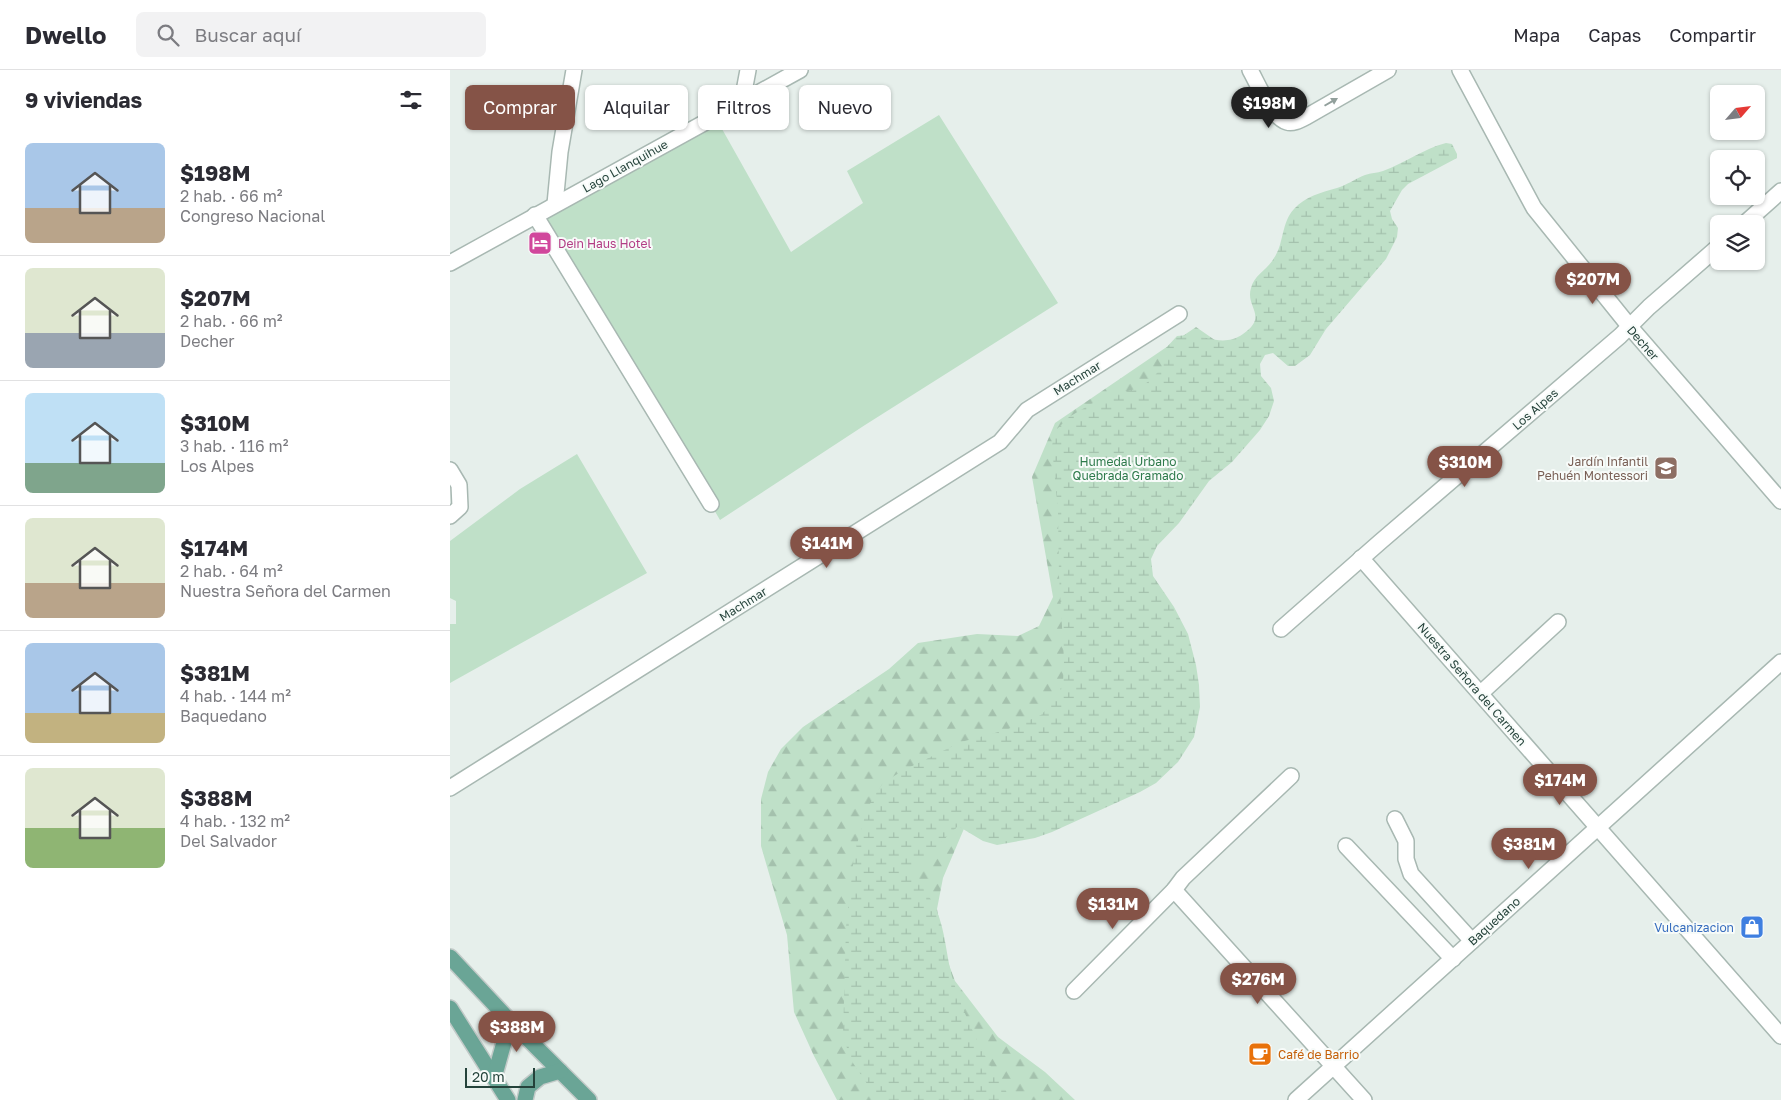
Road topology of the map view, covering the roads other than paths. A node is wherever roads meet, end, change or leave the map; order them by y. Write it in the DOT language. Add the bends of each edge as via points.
graph roads {
  1 [pos="574,70"];
  2 [pos="748,70"];
  3 [pos="800,70"];
  4 [pos="1250,70"];
  5 [pos="1388,70"];
  6 [pos="1460,70"];
  7 [pos="745,85"];
  8 [pos="773,85"];
  9 [pos="698,126"];
  10 [pos="1781,191"];
  11 [pos="555,204"];
  12 [pos="535,215"];
  13 [pos="1754,215"];
  14 [pos="1710,254"];
  15 [pos="450,263"];
  16 [pos="1179,314"];
  17 [pos="1630,327"];
  18 [pos="450,470"];
  19 [pos="1781,502"];
  20 [pos="711,504"];
  21 [pos="450,516"];
  22 [pos="1361,558"];
  23 [pos="1558,622"];
  24 [pos="1281,629"];
  25 [pos="1781,662"];
  26 [pos="1481,694"];
  27 [pos="1291,776"];
  28 [pos="450,788"];
  29 [pos="1395,819"];
  30 [pos="1598,827"];
  31 [pos="1346,846"];
  32 [pos="1174,890"];
  33 [pos="1472,941"];
  34 [pos="450,957"];
  35 [pos="1453,959"];
  36 [pos="1074,991"];
  37 [pos="450,1008"];
  38 [pos="510,1021"];
  39 [pos="1781,1036"];
  40 [pos="1333,1067"];
  41 [pos="560,1071"];
  42 [pos="494,1078"];
  43 [pos="508,1100"];
  44 [pos="525,1100"];
  45 [pos="589,1100"];
  46 [pos="1296,1100"];
  47 [pos="1364,1100"];
  1 -- 11 [label="street"];
  2 -- 7 [label="street"];
  3 -- 8 [label="street, Lago Llanquihue"];
  4 -- 5 [label="street, one-way" via="1272,109 1287,123 1306,117"];
  6 -- 17 [label="street, Decher" via="1534,208"];
  9 -- 11 [label="street, Lago Llanquihue"];
  10 -- 13 [label="street"];
  11 -- 12 [label="street, Lago Llanquihue"];
  12 -- 15 [label="street, Lago Llanquihue"];
  12 -- 20 [label="street"];
  14 -- 17 [label="street, Los Alpes"];
  16 -- 28 [label="street, Machmar" via="1027,410 1000,442"];
  17 -- 19 [label="street, Decher"];
  17 -- 22 [label="street, Los Alpes"];
  18 -- 21 [label="street" via="459,485 460,507"];
  22 -- 24 [label="street, Los Alpes"];
  22 -- 26 [label="street, Nuestra Señora del Carmen"];
  23 -- 26 [label="street"];
  25 -- 30 [label="street, Baquedano"];
  26 -- 30 [label="street, Nuestra Señora del Carmen"];
  27 -- 32 [label="street"];
  29 -- 33 [label="street" via="1406,841 1406,859 1411,874"];
  30 -- 33 [label="street, Baquedano"];
  30 -- 39 [label="street, Nuestra Señora del Carmen"];
  31 -- 35 [label="street"];
  32 -- 36 [label="street"];
  32 -- 40 [label="street"];
  33 -- 35 [label="street, Baquedano"];
  34 -- 38 [label="main road"];
  35 -- 40 [label="street, Baquedano"];
  37 -- 42 [label="main road"];
  38 -- 41 [label="main road"];
  38 -- 42 [label="main road"];
  40 -- 46 [label="street, Baquedano"];
  40 -- 47 [label="street"];
  41 -- 44 [label="main road" via="540,1077 528,1088"];
  41 -- 45 [label="main road"];
  42 -- 43 [label="main road"];
}
